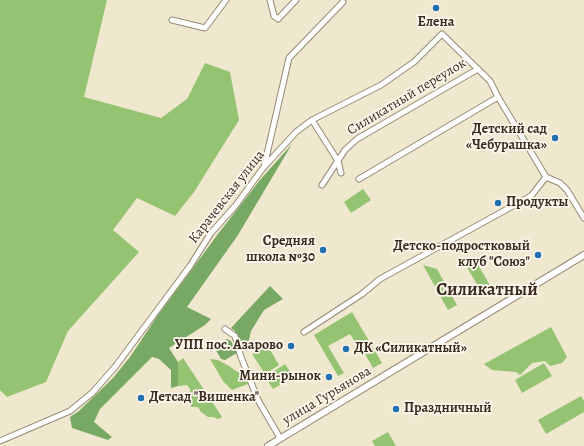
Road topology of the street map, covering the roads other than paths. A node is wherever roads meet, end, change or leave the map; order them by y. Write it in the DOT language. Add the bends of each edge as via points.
graph roads {
  1 [pos="226,0"];
  2 [pos="270,0"];
  3 [pos="296,0"];
  4 [pos="343,1"];
  5 [pos="172,20"];
  6 [pos="478,69"];
  7 [pos="498,97"];
  8 [pos="312,120"];
  9 [pos="338,161"];
  10 [pos="263,168"];
  11 [pos="341,173"];
  12 [pos="546,177"];
  13 [pos="359,179"];
  14 [pos="322,185"];
  15 [pos="584,218"];
  16 [pos="584,255"];
  17 [pos="225,329"];
  18 [pos="304,332"];
  19 [pos="280,438"];
  20 [pos="0,441"];
  21 [pos="268,446"];
  1 -- 5 [label="street" via="205,28"];
  2 -- 3 [label="street" via="274,16 278,19"];
  4 -- 10 [label="street" via="289,58"];
  6 -- 7 [label="street" via="490,81"];
  6 -- 8 [label="street, Карачевская улица" via="442,34 414,62 381,85"];
  6 -- 9 [label="street, Силикатный переулок" via="357,139"];
  7 -- 12 [label="street"];
  7 -- 13 [label="street"];
  8 -- 9 [label="street"];
  8 -- 10 [label="street, Карачевская улица" via="296,132"];
  9 -- 11 [label="street"];
  9 -- 14 [label="street, Силикатный переулок"];
  10 -- 20 [label="street, Карачевская улица" via="236,205 211,233 190,266 92,394 70,412"];
  12 -- 15 [label="street" via="568,190"];
  12 -- 18 [label="street" via="531,196 380,278 362,294"];
  16 -- 19 [label="street, улица Гурьянова"];
  17 -- 19 [label="street" via="234,336 258,400"];
  19 -- 21 [label="street, улица Гурьянова"];
}
